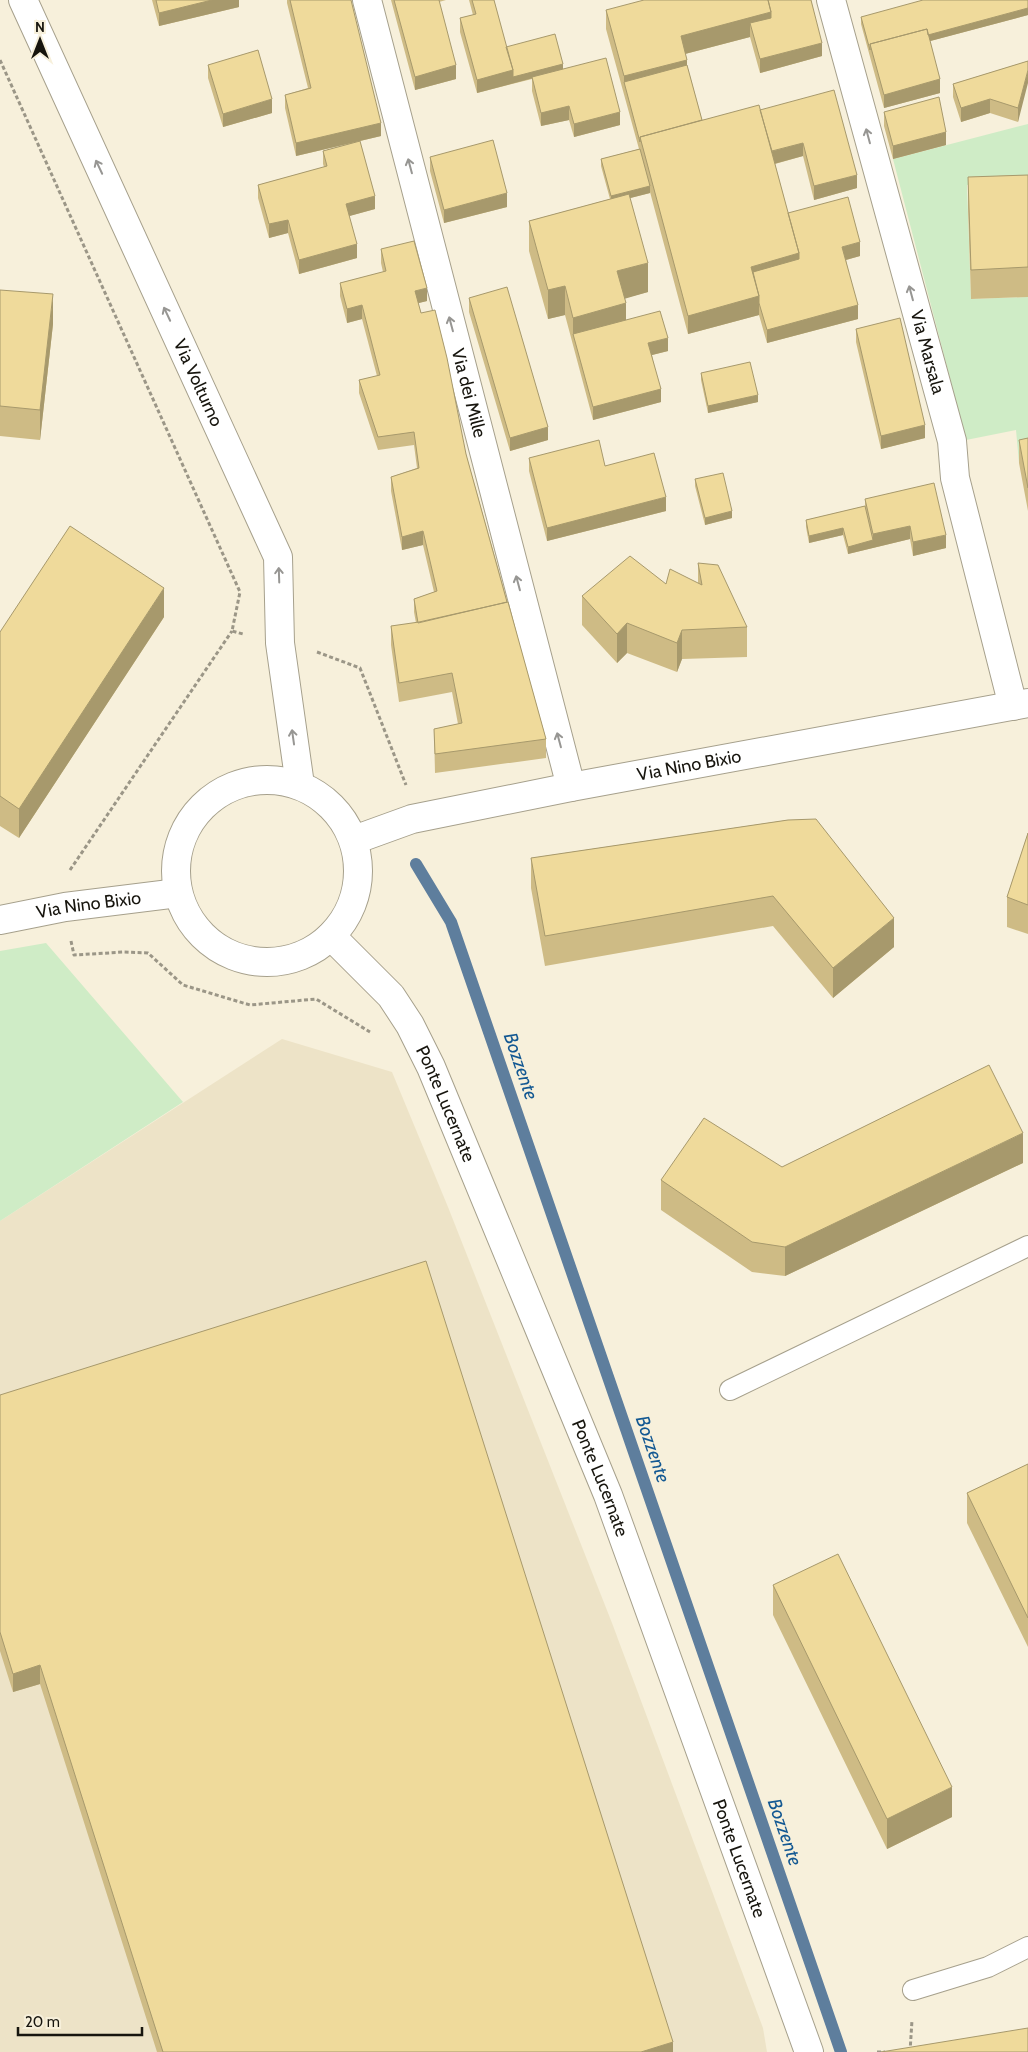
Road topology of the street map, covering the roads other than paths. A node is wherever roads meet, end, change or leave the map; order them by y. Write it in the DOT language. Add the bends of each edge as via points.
graph roads {
  1 [pos="23,0"];
  2 [pos="367,0"];
  3 [pos="831,0"];
  4 [pos="1020,704"];
  5 [pos="300,785"];
  6 [pos="571,787"];
  7 [pos="354,840"];
  8 [pos="178,893"];
  9 [pos="0,920"];
  10 [pos="331,936"];
  11 [pos="1028,1246"];
  12 [pos="730,1390"];
  13 [pos="1028,1947"];
  14 [pos="913,1990"];
  15 [pos="809,2052"];
  5 -- 1 [label="street, Via Volturno, one-way" via="280,643 278,557"];
  6 -- 2 [label="street, Via dei Mille, one-way"];
  4 -- 3 [label="street, Via Marsala, one-way" via="955,478 952,441"];
  4 -- 6 [label="street, Via Nino Bixio"];
  5 -- 7 [label="street" via="323,798 341,817"];
  5 -- 8 [label="street" via="276,780 251,781 227,788 207,802 190,821 180,844 176,868"];
  6 -- 7 [label="street, Via Nino Bixio" via="412,819"];
  7 -- 10 [label="street" via="359,865 357,892 347,916"];
  8 -- 9 [label="street, Via Nino Bixio" via="65,907"];
  8 -- 10 [label="street" via="189,918 206,938 230,954 256,961 283,961 309,952"];
  10 -- 15 [label="street, Ponte Lucernate" via="391,996 431,1067 608,1496"];
  11 -- 12 [label="lane"];
  13 -- 14 [label="lane" via="988,1968"];
}
